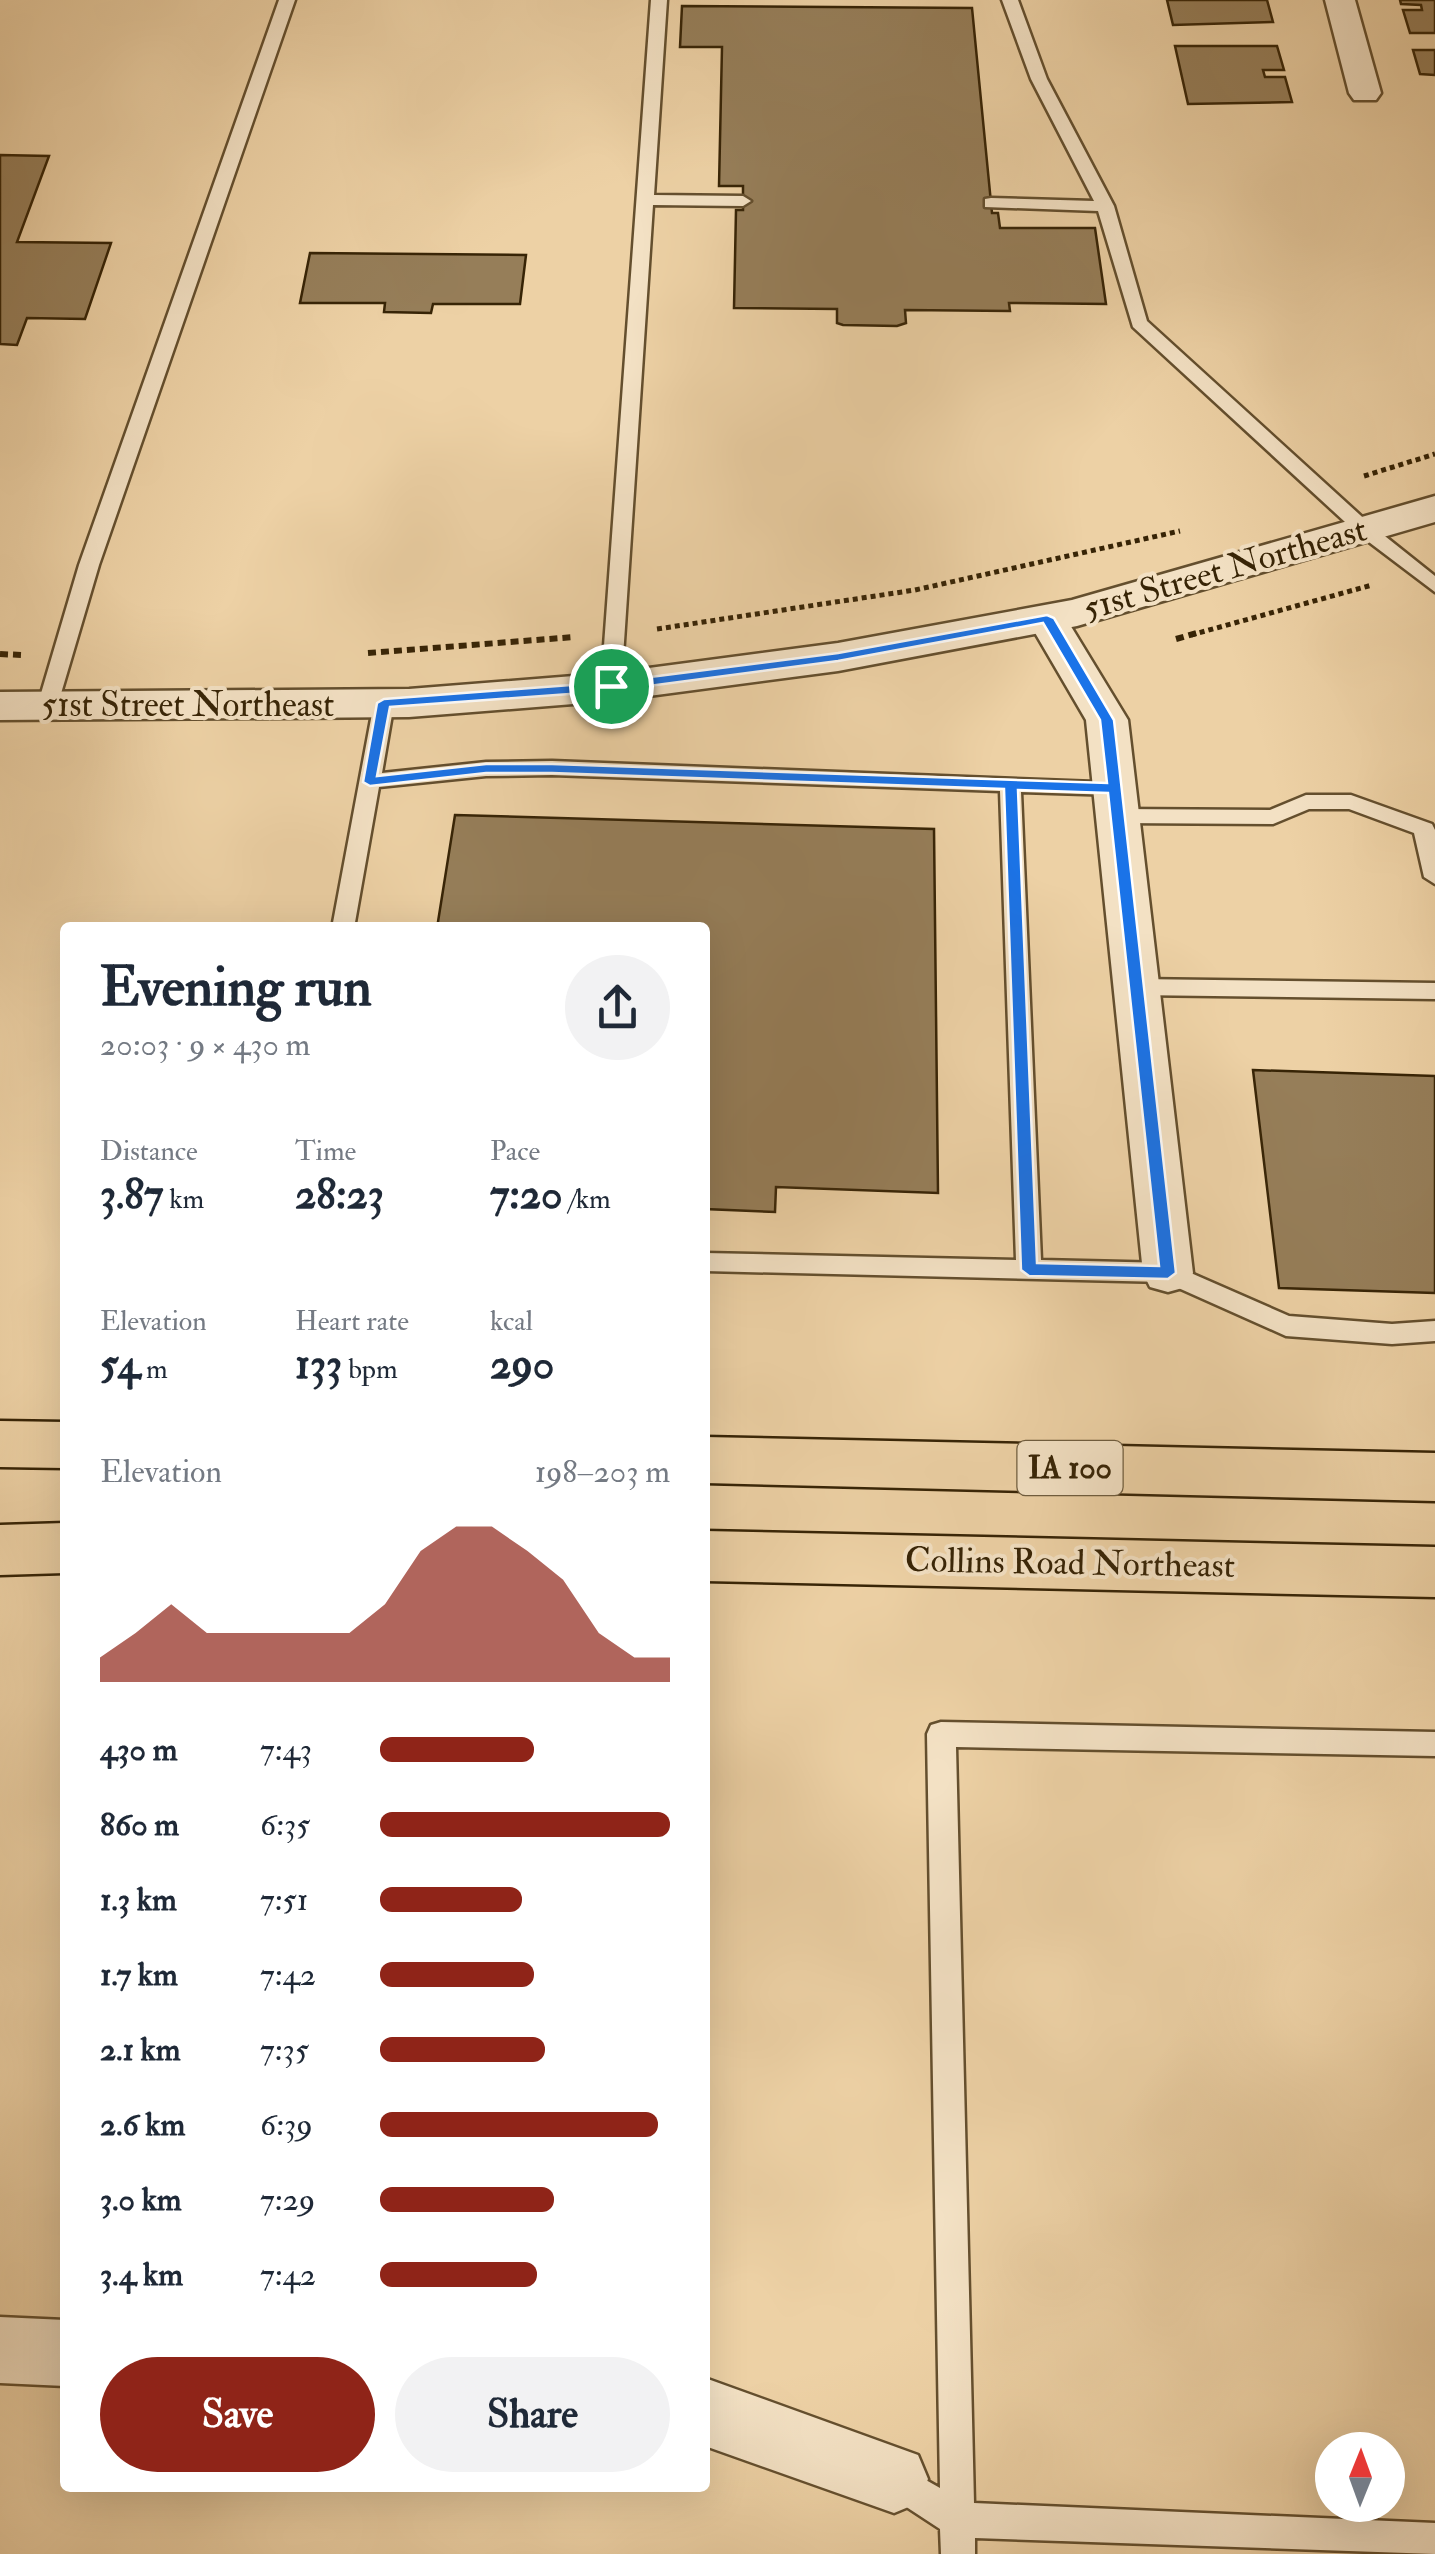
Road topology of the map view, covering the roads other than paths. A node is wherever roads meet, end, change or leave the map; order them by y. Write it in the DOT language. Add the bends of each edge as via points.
graph roads {
  1 [pos="287,0"];
  2 [pos="659,0"];
  3 [pos="1010,0"];
  4 [pos="1340,0"];
  5 [pos="1365,93"];
  6 [pos="645,200"];
  7 [pos="743,201"];
  8 [pos="991,202"];
  9 [pos="1106,206"];
  10 [pos="1435,509"];
  11 [pos="1364,529"];
  12 [pos="1435,586"];
  13 [pos="1047,618"];
  14 [pos="611,686"];
  15 [pos="384,703"];
  16 [pos="0,706"];
  17 [pos="47,707"];
  18 [pos="370,782"];
  19 [pos="1010,785"];
  20 [pos="1116,802"];
  21 [pos="1435,878"];
  22 [pos="344,922"];
  23 [pos="1136,987"];
  24 [pos="1435,991"];
  25 [pos="710,1262"];
  26 [pos="1029,1270"];
  27 [pos="1168,1273"];
  28 [pos="1435,1331"];
  29 [pos="0,1444"];
  30 [pos="60,1445"];
  31 [pos="710,1460"];
  32 [pos="1435,1477"];
  33 [pos="60,1548"];
  34 [pos="0,1550"];
  35 [pos="710,1556"];
  36 [pos="1435,1572"];
  37 [pos="1435,1744"];
  38 [pos="0,2350"];
  39 [pos="60,2353"];
  40 [pos="710,2414"];
  41 [pos="894,2480"];
  42 [pos="958,2537"];
  43 [pos="1435,2540"];
  1 -- 17 [label="lane" via="89,564"];
  2 -- 6 [label="lane"];
  3 -- 9 [label="lane" via="1055,112"];
  4 -- 5 [label="street"];
  6 -- 7 [label="lane"];
  6 -- 14 [label="lane"];
  8 -- 9 [label="lane"];
  9 -- 11 [label="lane" via="1139,323"];
  10 -- 11 [label="street, 51st Street Northeast"];
  11 -- 12 [label="lane"];
  11 -- 13 [label="street, 51st Street Northeast"];
  13 -- 14 [label="street, 51st Street Northeast" via="838,657"];
  13 -- 20 [label="street" via="1107,720"];
  14 -- 15 [label="street, 51st Street Northeast"];
  15 -- 17 [label="street, 51st Street Northeast"];
  15 -- 18 [label="lane"];
  16 -- 17 [label="street, 51st Street Northeast"];
  18 -- 19 [label="lane" via="486,768 552,768"];
  18 -- 22 [label="lane"];
  19 -- 20 [label="lane"];
  19 -- 26 [label="lane"];
  20 -- 21 [label="lane" via="1273,817 1306,802 1350,802 1424,828"];
  20 -- 23 [label="street"];
  23 -- 24 [label="lane"];
  23 -- 27 [label="street"];
  25 -- 26 [label="lane"];
  26 -- 27 [label="lane"];
  27 -- 28 [label="lane" via="1286,1326"];
  29 -- 30 [label="highway"];
  31 -- 32 [label="highway, IA 100"];
  33 -- 34 [label="highway"];
  35 -- 36 [label="highway, Collins Road Northeast"];
  37 -- 42 [label="lane" via="941,1734"];
  38 -- 39 [label="street"];
  40 -- 41 [label="street"];
  41 -- 42 [label="lane"];
  42 -- 43 [label="lane"];
}
